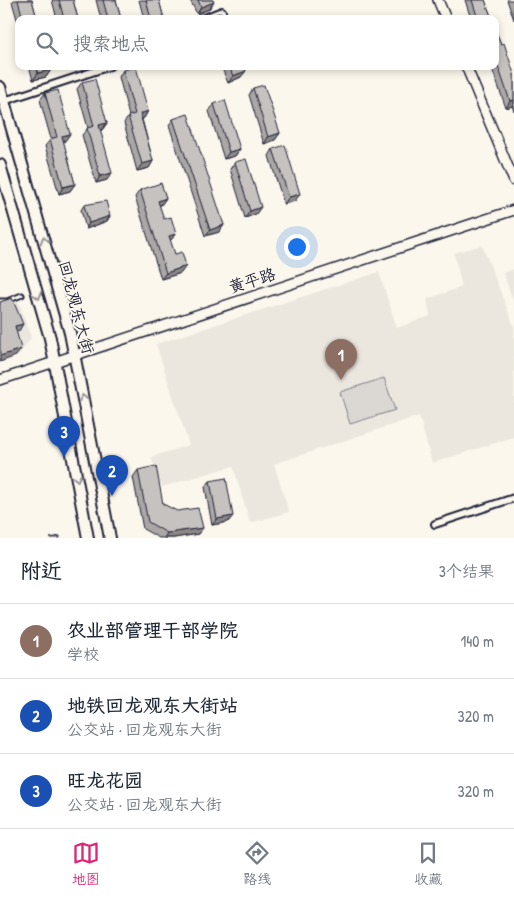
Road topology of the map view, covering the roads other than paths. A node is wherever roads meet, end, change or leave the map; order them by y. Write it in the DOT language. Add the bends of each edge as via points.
graph roads {
  1 [pos="438,0"];
  2 [pos="222,11"];
  3 [pos="212,15"];
  4 [pos="444,15"];
  5 [pos="98,70"];
  6 [pos="468,70"];
  7 [pos="0,87"];
  8 [pos="4,100"];
  9 [pos="0,165"];
  10 [pos="514,181"];
  11 [pos="514,210"];
  12 [pos="22,295"];
  13 [pos="0,301"];
  14 [pos="75,355"];
  15 [pos="55,362"];
  16 [pos="0,380"];
  17 [pos="514,498"];
  18 [pos="435,524"];
  19 [pos="88,538"];
  20 [pos="110,538"];
  1 -- 4 [label="main road"];
  2 -- 3 [label="street"];
  5 -- 8 [label="street"];
  6 -- 10 [label="main road"];
  7 -- 8 [label="main road, 回龙观东大街"];
  14 -- 8 [label="main road, 回龙观东大街, one-way"];
  9 -- 15 [label="main road, one-way"];
  11 -- 14 [label="main road, 黄平路"];
  12 -- 13 [label="lane"];
  14 -- 15 [label="main road, 黄平路"];
  20 -- 14 [label="main road, 回龙观东大街, one-way"];
  15 -- 16 [label="main road, 黄平路"];
  15 -- 19 [label="main road, one-way"];
  17 -- 18 [label="street"];
}
